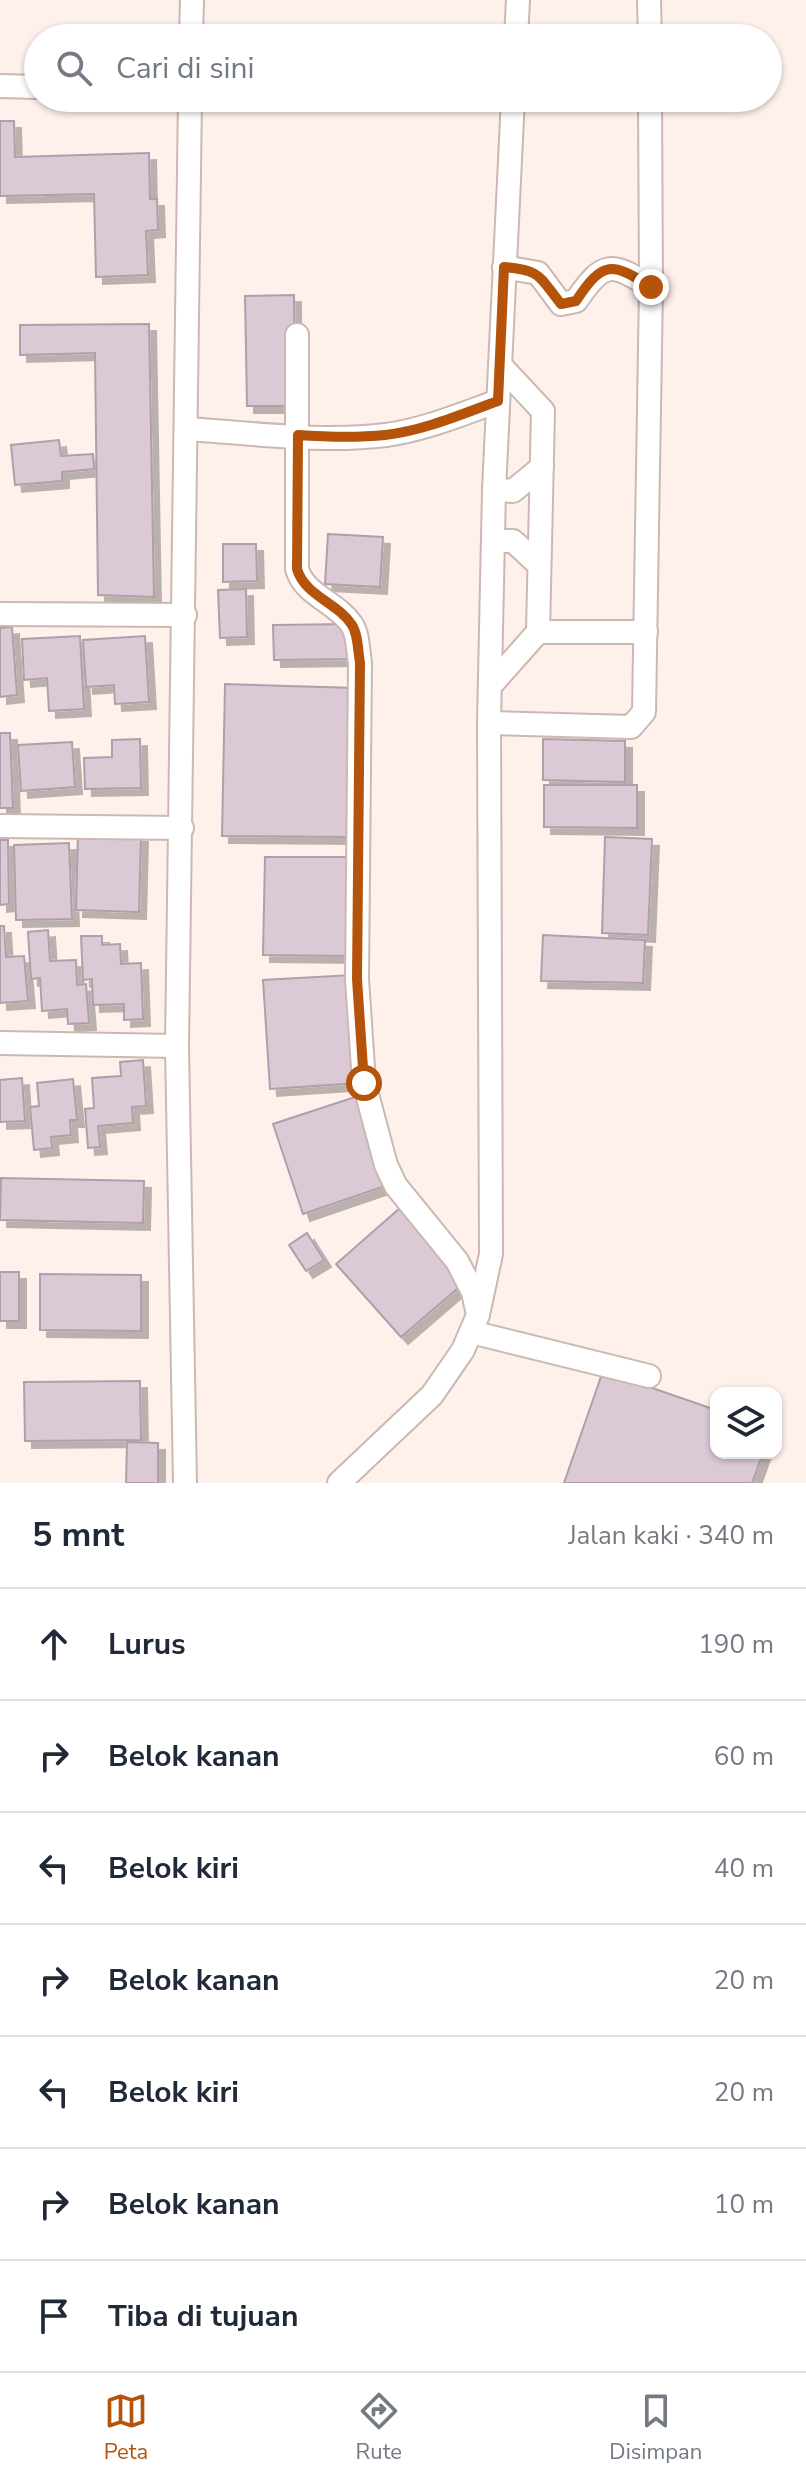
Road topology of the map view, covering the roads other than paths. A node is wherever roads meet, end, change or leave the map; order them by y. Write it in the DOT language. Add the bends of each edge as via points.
graph roads {
  1 [pos="192,0"];
  2 [pos="518,0"];
  3 [pos="649,0"];
  4 [pos="191,24"];
  5 [pos="517,24"];
  6 [pos="650,24"];
  7 [pos="0,86"];
  8 [pos="24,87"];
  9 [pos="190,112"];
  10 [pos="512,112"];
  11 [pos="650,112"];
  12 [pos="504,267"];
  13 [pos="651,287"];
  14 [pos="297,335"];
  15 [pos="500,365"];
  16 [pos="498,401"];
  17 [pos="187,429"];
  18 [pos="298,435"];
  19 [pos="542,467"];
  20 [pos="494,490"];
  21 [pos="494,541"];
  22 [pos="539,565"];
  23 [pos="0,614"];
  24 [pos="185,615"];
  25 [pos="538,632"];
  26 [pos="646,632"];
  27 [pos="491,685"];
  28 [pos="489,723"];
  29 [pos="0,826"];
  30 [pos="182,828"];
  31 [pos="0,1043"];
  32 [pos="177,1046"];
  33 [pos="474,1324"];
  34 [pos="649,1376"];
  35 [pos="185,1483"];
  36 [pos="339,1483"];
  1 -- 4 [label="street"];
  2 -- 5 [label="street"];
  3 -- 6 [label="street"];
  7 -- 8 [label="street"];
  9 -- 17 [label="street"];
  10 -- 12 [label="street"];
  11 -- 13 [label="street"];
  12 -- 13 [label="street" via="538,273 561,304 576,301 591,278 607,269 624,270"];
  12 -- 15 [label="street"];
  13 -- 26 [label="street"];
  14 -- 18 [label="street"];
  15 -- 16 [label="street"];
  15 -- 19 [label="street" via="543,411"];
  16 -- 18 [label="street" via="387,435"];
  16 -- 20 [label="street"];
  17 -- 18 [label="street"];
  17 -- 24 [label="street"];
  18 -- 33 [label="street" via="297,569 306,587 354,628 360,663 357,979 364,1083 386,1165 407,1201 457,1261 473,1292"];
  19 -- 20 [label="street" via="513,491"];
  19 -- 22 [label="street"];
  20 -- 21 [label="street"];
  21 -- 22 [label="street" via="513,541"];
  21 -- 27 [label="street"];
  22 -- 25 [label="street"];
  23 -- 24 [label="street"];
  24 -- 30 [label="street"];
  25 -- 26 [label="street"];
  25 -- 27 [label="street"];
  26 -- 28 [label="street" via="644,712 631,727"];
  27 -- 28 [label="street"];
  28 -- 33 [label="street" via="491,1254"];
  29 -- 30 [label="street"];
  30 -- 32 [label="street"];
  31 -- 32 [label="street"];
  32 -- 35 [label="street"];
  33 -- 34 [label="street"];
  33 -- 36 [label="street" via="432,1395"];
}
